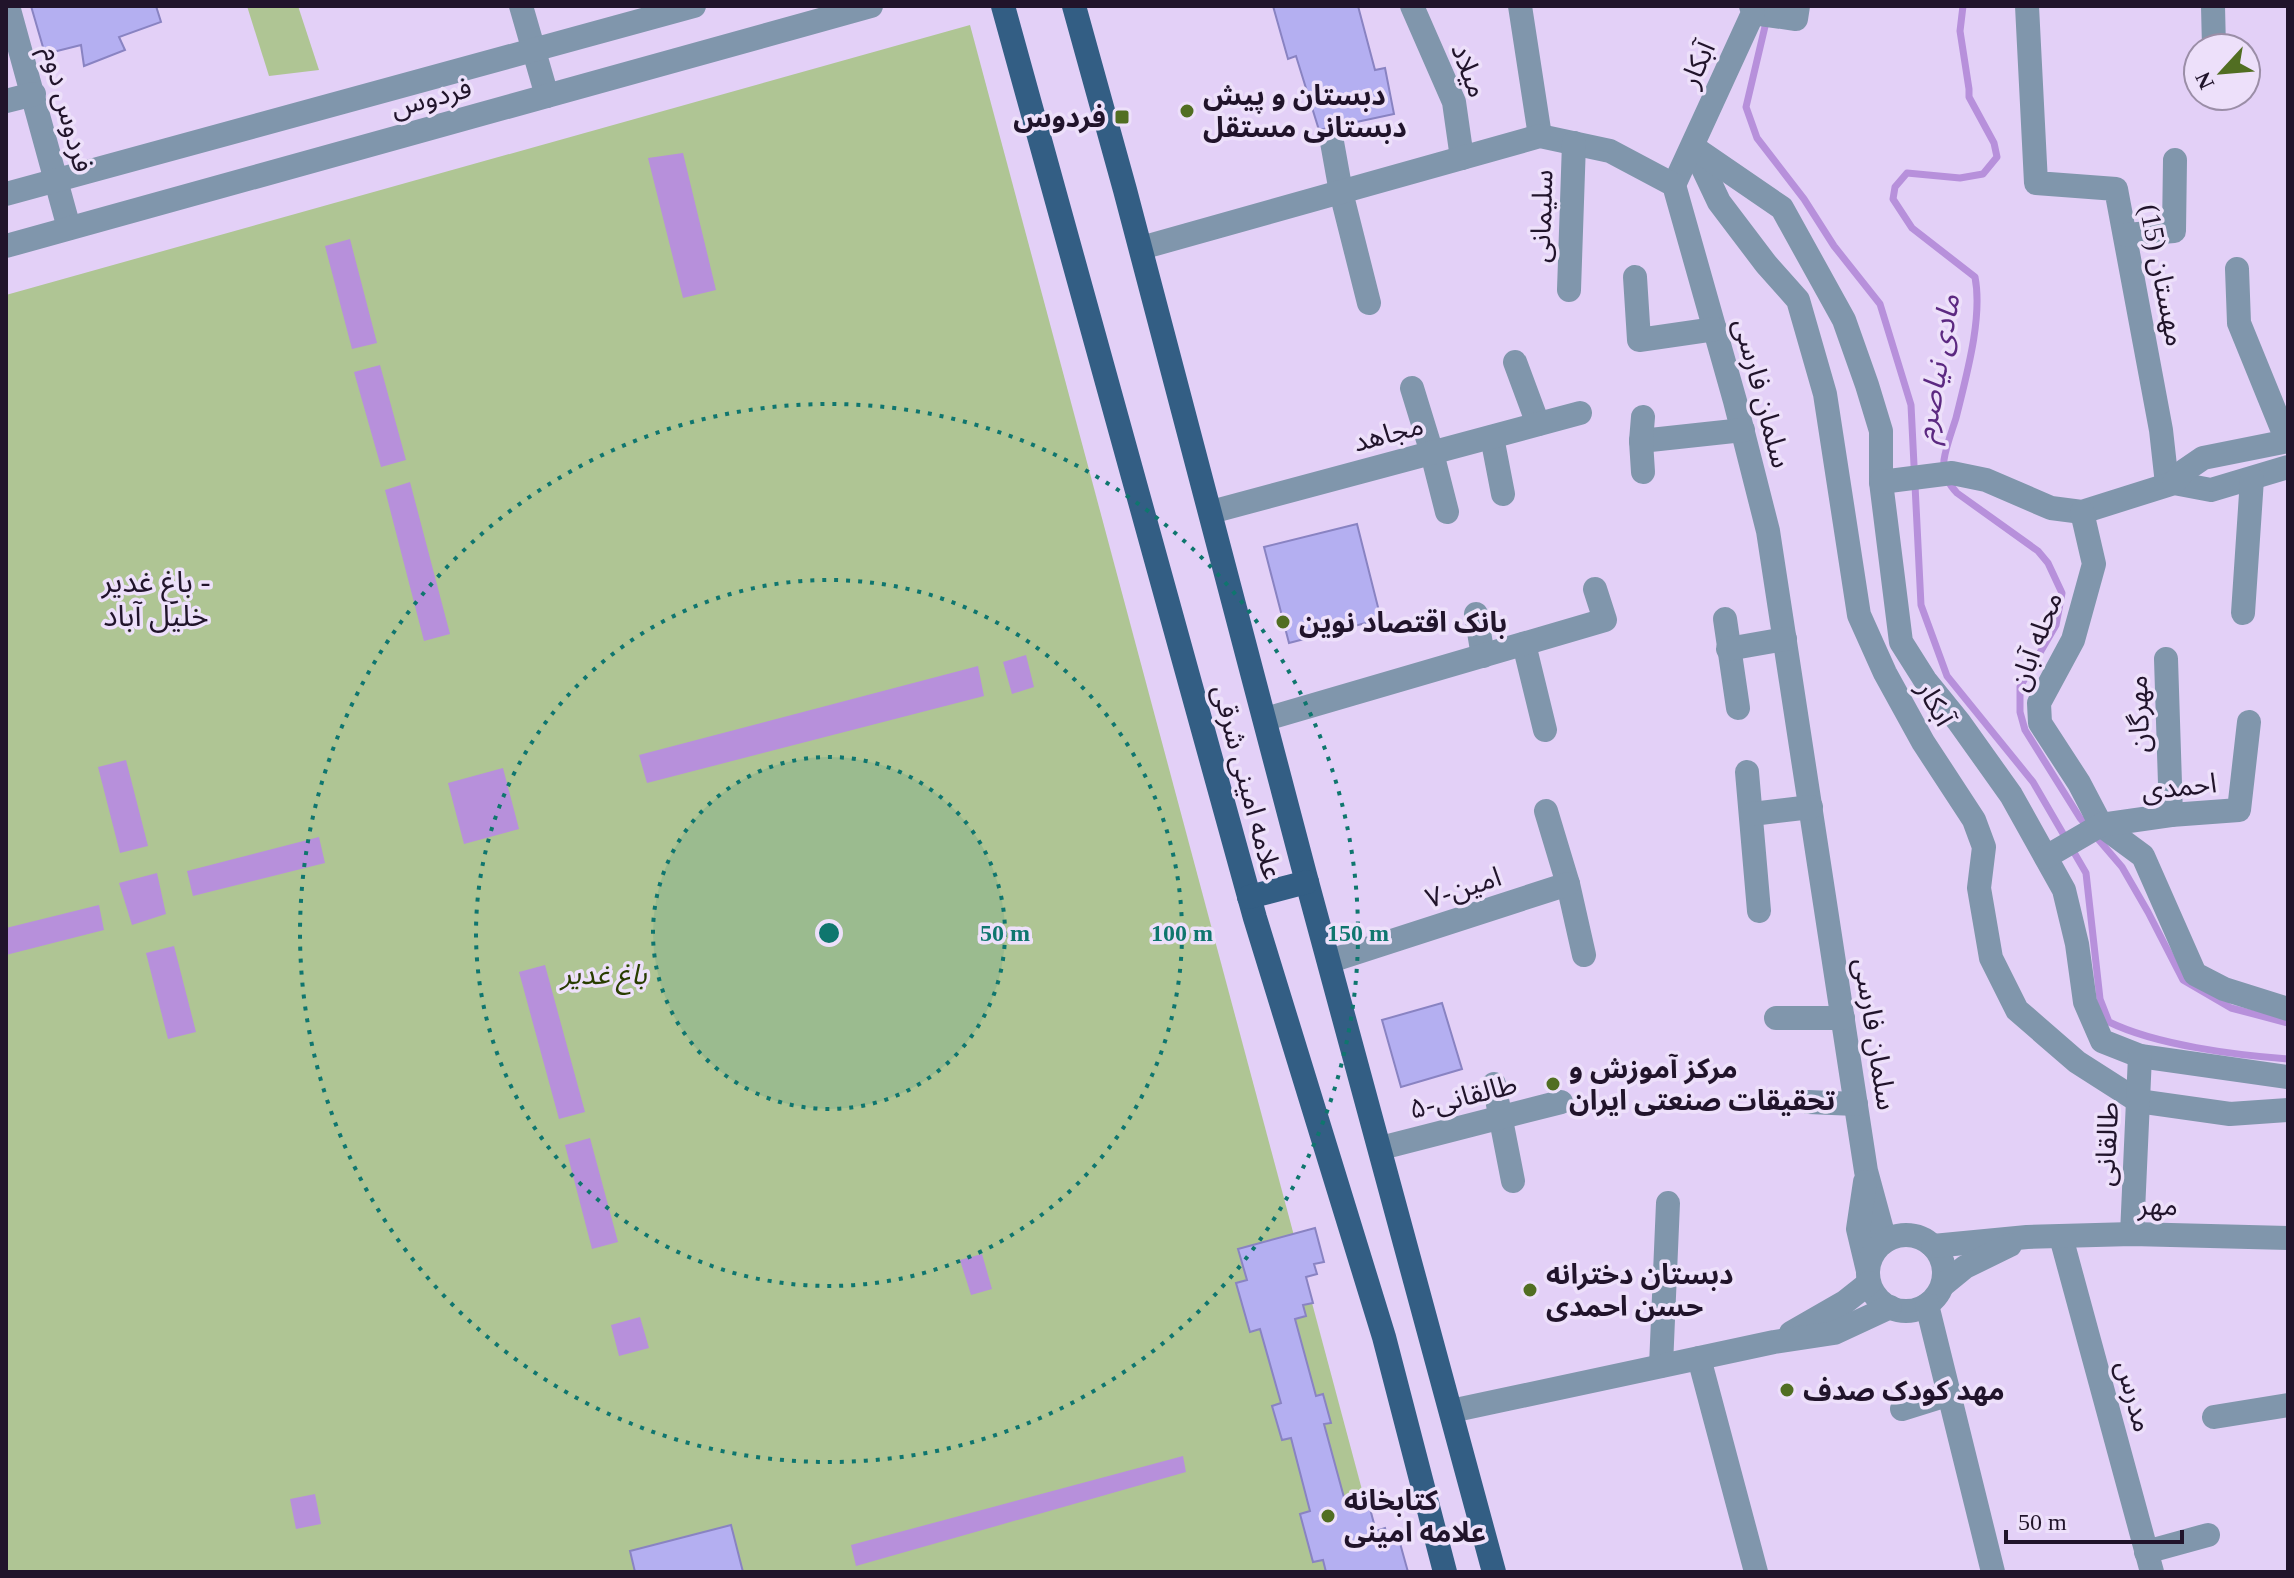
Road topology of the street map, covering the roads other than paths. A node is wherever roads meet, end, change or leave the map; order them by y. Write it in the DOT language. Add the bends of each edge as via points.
graph roads {
  1 [pos="8,6"];
  2 [pos="521,6"];
  3 [pos="694,6"];
  4 [pos="871,6"];
  5 [pos="1003,6"];
  6 [pos="1074,6"];
  7 [pos="1412,6"];
  8 [pos="1520,6"];
  9 [pos="2027,6"];
  10 [pos="2213,6"];
  11 [pos="1752,9"];
  12 [pos="1797,13"];
  13 [pos="2214,32"];
  14 [pos="533,50"];
  15 [pos="34,94"];
  16 [pos="547,96"];
  17 [pos="6,101"];
  18 [pos="1540,136"];
  19 [pos="1332,142"];
  20 [pos="1574,143"];
  21 [pos="1693,147"];
  22 [pos="1462,158"];
  23 [pos="2175,160"];
  24 [pos="56,181"];
  25 [pos="1674,185"];
  26 [pos="1341,192"];
  27 [pos="6,194"];
  28 [pos="69,228"];
  29 [pos="2126,235"];
  30 [pos="6,246"];
  31 [pos="1141,248"];
  32 [pos="2237,269"];
  33 [pos="1635,277"];
  34 [pos="1569,290"];
  35 [pos="1369,303"];
  36 [pos="1715,329"];
  37 [pos="1515,362"];
  38 [pos="1412,388"];
  39 [pos="1580,413"];
  40 [pos="1538,424"];
  41 [pos="1743,430"];
  42 [pos="1492,437"];
  43 [pos="2288,441"];
  44 [pos="1432,453"];
  45 [pos="2288,467"];
  46 [pos="1643,472"];
  47 [pos="2252,479"];
  48 [pos="1881,482"];
  49 [pos="2170,484"];
  50 [pos="1503,494"];
  51 [pos="1211,512"];
  52 [pos="1447,512"];
  53 [pos="2082,512"];
  54 [pos="1595,589"];
  55 [pos="2243,613"];
  56 [pos="1476,614"];
  57 [pos="1725,619"];
  58 [pos="1785,639"];
  59 [pos="1524,644"];
  60 [pos="1728,649"];
  61 [pos="1483,656"];
  62 [pos="2166,659"];
  63 [pos="1738,708"];
  64 [pos="1266,719"];
  65 [pos="2249,722"];
  66 [pos="1545,730"];
  67 [pos="1747,772"];
  68 [pos="1811,807"];
  69 [pos="1546,811"];
  70 [pos="1752,814"];
  71 [pos="2171,815"];
  72 [pos="2101,825"];
  73 [pos="2046,857"];
  74 [pos="1307,882"];
  75 [pos="1568,884"];
  76 [pos="1249,897"];
  77 [pos="1759,911"];
  78 [pos="1584,955"];
  79 [pos="1330,961"];
  80 [pos="2288,1009"];
  81 [pos="1776,1018"];
  82 [pos="1843,1018"];
  83 [pos="2140,1056"];
  84 [pos="2288,1077"];
  85 [pos="1494,1084"];
  86 [pos="2138,1101"];
  87 [pos="1561,1102"];
  88 [pos="1808,1102"];
  89 [pos="1856,1104"];
  90 [pos="2288,1110"];
  91 [pos="1502,1117"];
  92 [pos="1381,1148"];
  93 [pos="1866,1171"];
  94 [pos="1513,1181"];
  95 [pos="1668,1203"];
  96 [pos="2132,1234"];
  97 [pos="2027,1237"];
  98 [pos="2061,1237"];
  99 [pos="2288,1238"];
  100 [pos="1885,1241"];
  101 [pos="1933,1246"];
  102 [pos="1868,1277"];
  103 [pos="1943,1285"];
  104 [pos="1927,1305"];
  105 [pos="1890,1307"];
  106 [pos="1774,1342"];
  107 [pos="1699,1358"];
  108 [pos="1661,1366"];
  109 [pos="1950,1394"];
  110 [pos="2288,1405"];
  111 [pos="1902,1409"];
  112 [pos="1451,1411"];
  113 [pos="2214,1417"];
  114 [pos="2208,1535"];
  115 [pos="2149,1562"];
  116 [pos="1445,1572"];
  117 [pos="1494,1572"];
  118 [pos="1756,1572"];
  119 [pos="1993,1572"];
  1 -- 15 [label="street, فردوس دوم"];
  2 -- 14 [label="street"];
  3 -- 14 [label="street, فردوس"];
  4 -- 16 [label="street, فردوس"];
  5 -- 76 [label="main road, علامه امینی شرقی"];
  6 -- 31 [label="main road, علامه امینی شرقی"];
  7 -- 22 [label="street, میلاد" via="1454,102"];
  8 -- 18 [label="street"];
  9 -- 29 [label="street, مهستان (15)" via="2036,183 2116,189"];
  10 -- 13 [label="street"];
  11 -- 12 [label="street"];
  11 -- 21 [label="street, آبکار"];
  14 -- 16 [label="street"];
  14 -- 24 [label="street, فردوس"];
  15 -- 17 [label="street"];
  15 -- 24 [label="street, فردوس دوم"];
  16 -- 28 [label="street, فردوس"];
  18 -- 20 [label="street"];
  18 -- 22 [label="street"];
  19 -- 26 [label="street"];
  20 -- 25 [label="street" via="1610,151"];
  20 -- 34 [label="street, سلیمانی"];
  21 -- 25 [label="street, آبکار"];
  21 -- 48 [label="street, آبکار" via="1782,208 1814,264 1844,320 1867,385 1881,431"];
  21 -- 86 [label="street, آبکار" via="1719,202 1798,300 1825,394 1859,615 1923,742 1974,820 1984,847 1979,888 1991,958 2017,1010 2077,1062"];
  22 -- 26 [label="street"];
  23 -- 29 [label="street" via="2174,231"];
  24 -- 27 [label="street, فردوس"];
  24 -- 28 [label="street, فردوس دوم"];
  25 -- 36 [label="street, سلمان فارسی"];
  26 -- 31 [label="street"];
  26 -- 35 [label="street"];
  28 -- 30 [label="street, فردوس"];
  29 -- 49 [label="street, مهستان (15)"];
  31 -- 51 [label="main road, علامه امینی شرقی"];
  32 -- 43 [label="street" via="2239,323"];
  33 -- 36 [label="street" via="1639,340"];
  36 -- 41 [label="street, سلمان فارسی"];
  37 -- 40 [label="street"];
  38 -- 44 [label="street"];
  39 -- 40 [label="street, مجاهد"];
  40 -- 42 [label="street, مجاهد"];
  41 -- 46 [label="street" via="1642,429"];
  41 -- 58 [label="street, سلمان فارسی" via="1768,531"];
  42 -- 44 [label="street, مجاهد"];
  42 -- 50 [label="street"];
  43 -- 49 [label="street" via="2203,458"];
  44 -- 51 [label="street, مجاهد"];
  44 -- 52 [label="street"];
  45 -- 47 [label="street"];
  47 -- 49 [label="street" via="2211,490"];
  47 -- 55 [label="street"];
  48 -- 53 [label="street" via="1952,473 1986,480 2051,508"];
  48 -- 73 [label="street, آبکار" via="1901,642 2011,795"];
  49 -- 53 [label="street"];
  51 -- 64 [label="main road, علامه امینی شرقی"];
  53 -- 72 [label="street, محله آبان" via="2094,564 2073,640 2039,703 2040,723"];
  54 -- 59 [label="street" via="1605,620"];
  56 -- 61 [label="street"];
  57 -- 60 [label="street"];
  58 -- 60 [label="street"];
  58 -- 68 [label="street, سلمان فارسی"];
  59 -- 61 [label="street"];
  59 -- 66 [label="street"];
  60 -- 63 [label="street"];
  61 -- 64 [label="street"];
  62 -- 71 [label="street, مهرگان"];
  64 -- 74 [label="main road, علامه امینی شرقی"];
  65 -- 71 [label="street, احمدی" via="2239,810"];
  67 -- 70 [label="street"];
  68 -- 70 [label="street"];
  68 -- 82 [label="street, سلمان فارسی"];
  69 -- 75 [label="street"];
  70 -- 77 [label="street"];
  71 -- 72 [label="street, احمدی"];
  72 -- 73 [label="street, احمدی"];
  72 -- 80 [label="street" via="2143,856 2195,974"];
  73 -- 83 [label="street, آبکار" via="2064,890 2085,1002 2102,1041"];
  74 -- 76 [label="main road"];
  74 -- 79 [label="main road, علامه امینی شرقی"];
  75 -- 78 [label="street"];
  75 -- 79 [label="street, ۷-امین"];
  76 -- 116 [label="main road, علامه امینی شرقی" via="1384,1337"];
  79 -- 92 [label="main road, علامه امینی شرقی"];
  81 -- 82 [label="street"];
  82 -- 89 [label="street, سلمان فارسی"];
  83 -- 84 [label="street, آبکار"];
  83 -- 86 [label="street, طالقانی"];
  85 -- 91 [label="street"];
  86 -- 90 [label="street, آبکار" via="2230,1114"];
  86 -- 96 [label="street, طالقانی"];
  87 -- 91 [label="street, ۵-طالقانی"];
  88 -- 89 [label="street"];
  89 -- 93 [label="street, سلمان فارسی"];
  91 -- 92 [label="street, ۵-طالقانی"];
  91 -- 94 [label="street"];
  92 -- 112 [label="main road, علامه امینی شرقی"];
  93 -- 100 [label="street, سلمان فارسی"];
  93 -- 102 [label="street, سلمان فارسی" via="1858,1229"];
  95 -- 108 [label="street"];
  96 -- 98 [label="street, مهر"];
  96 -- 99 [label="street, مهر"];
  97 -- 98 [label="street, مهر"];
  97 -- 101 [label="street, مهر"];
  97 -- 103 [label="street, مهر" via="1965,1267"];
  98 -- 115 [label="street, مدرس"];
  100 -- 101 [label="street" via="1915,1235"];
  100 -- 102 [label="street" via="1870,1259"];
  101 -- 103 [label="street" via="1943,1264"];
  102 -- 105 [label="street"];
  102 -- 106 [label="street" via="1845,1302"];
  103 -- 104 [label="street"];
  104 -- 105 [label="street" via="1909,1311"];
  104 -- 109 [label="street"];
  105 -- 106 [label="street" via="1834,1333"];
  106 -- 107 [label="street"];
  107 -- 108 [label="street"];
  107 -- 118 [label="street"];
  108 -- 112 [label="street"];
  109 -- 111 [label="street"];
  109 -- 119 [label="street"];
  110 -- 113 [label="street"];
  112 -- 117 [label="main road, علامه امینی شرقی"];
  114 -- 115 [label="street"];
}
